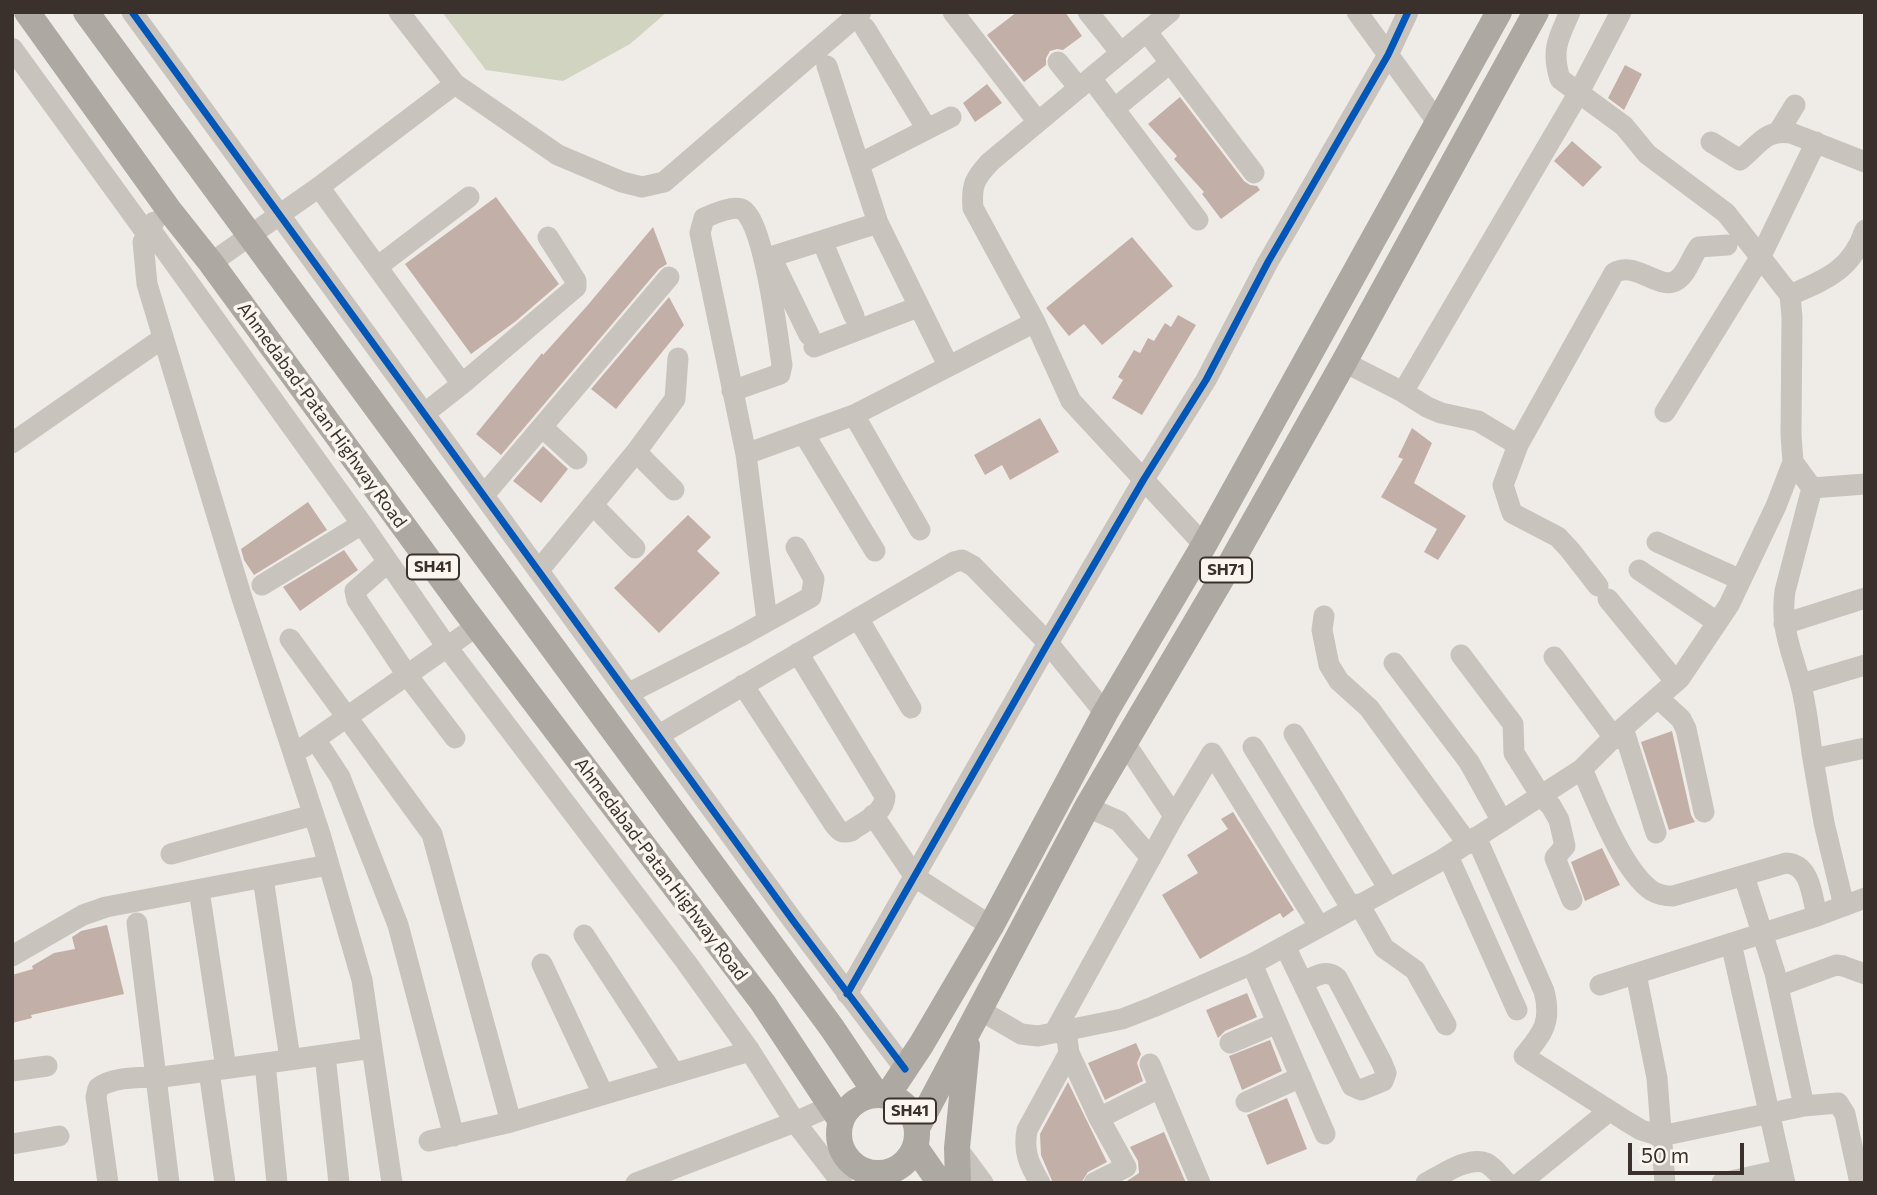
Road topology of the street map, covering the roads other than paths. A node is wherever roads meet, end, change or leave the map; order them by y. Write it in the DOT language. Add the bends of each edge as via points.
graph roads {
  1 [pos="27,12"];
  2 [pos="86,12"];
  3 [pos="132,12"];
  4 [pos="399,12"];
  5 [pos="953,12"];
  6 [pos="1088,12"];
  7 [pos="1170,12"];
  8 [pos="1357,12"];
  9 [pos="1408,12"];
  10 [pos="1499,12"];
  11 [pos="1536,12"];
  12 [pos="1570,12"];
  13 [pos="1621,12"];
  14 [pos="863,20"];
  15 [pos="1147,32"];
  16 [pos="12,48"];
  17 [pos="1121,53"];
  18 [pos="1388,55"];
  19 [pos="1058,62"];
  20 [pos="1171,63"];
  21 [pos="827,66"];
  22 [pos="1085,83"];
  23 [pos="455,84"];
  24 [pos="1578,94"];
  25 [pos="1795,105"];
  26 [pos="1114,109"];
  27 [pos="951,117"];
  28 [pos="1038,122"];
  29 [pos="1438,123"];
  30 [pos="928,129"];
  31 [pos="1779,131"];
  32 [pos="1711,142"];
  33 [pos="1816,142"];
  34 [pos="1865,162"];
  35 [pos="859,164"];
  36 [pos="1254,173"];
  37 [pos="319,187"];
  38 [pos="469,197"];
  39 [pos="169,210"];
  40 [pos="280,215"];
  41 [pos="1198,220"];
  42 [pos="878,223"];
  43 [pos="1865,230"];
  44 [pos="149,232"];
  45 [pos="251,234"];
  46 [pos="548,237"];
  47 [pos="822,241"];
  48 [pos="1727,245"];
  49 [pos="1858,254"];
  50 [pos="767,258"];
  51 [pos="1760,258"];
  52 [pos="211,263"];
  53 [pos="377,267"];
  54 [pos="669,277"];
  55 [pos="1790,295"];
  56 [pos="918,307"];
  57 [pos="853,316"];
  58 [pos="1035,321"];
  59 [pos="163,338"];
  60 [pos="678,358"];
  61 [pos="1345,362"];
  62 [pos="948,365"];
  63 [pos="462,384"];
  64 [pos="732,391"];
  65 [pos="1403,392"];
  66 [pos="1665,412"];
  67 [pos="425,413"];
  68 [pos="854,415"];
  69 [pos="542,427"];
  70 [pos="804,434"];
  71 [pos="12,443"];
  72 [pos="1518,445"];
  73 [pos="636,452"];
  74 [pos="746,454"];
  75 [pos="577,459"];
  76 [pos="1793,462"];
  77 [pos="1144,479"];
  78 [pos="1865,484"];
  79 [pos="1812,488"];
  80 [pos="674,490"];
  81 [pos="484,495"];
  82 [pos="593,505"];
  83 [pos="362,524"];
  84 [pos="920,530"];
  85 [pos="1657,542"];
  86 [pos="1204,545"];
  87 [pos="796,547"];
  88 [pos="635,548"];
  89 [pos="875,551"];
  90 [pos="388,562"];
  91 [pos="539,570"];
  92 [pos="1639,570"];
  93 [pos="1741,580"];
  94 [pos="262,585"];
  95 [pos="1865,598"];
  96 [pos="1324,616"];
  97 [pos="858,618"];
  98 [pos="767,621"];
  99 [pos="1717,622"];
  100 [pos="1784,624"];
  101 [pos="477,626"];
  102 [pos="290,639"];
  103 [pos="1048,643"];
  104 [pos="447,647"];
  105 [pos="798,653"];
  106 [pos="1461,655"];
  107 [pos="1554,657"];
  108 [pos="1394,663"];
  109 [pos="1865,665"];
  110 [pos="407,675"];
  111 [pos="1676,682"];
  112 [pos="1801,684"];
  113 [pos="743,685"];
  114 [pos="629,694"];
  115 [pos="1658,698"];
  116 [pos="911,708"];
  117 [pos="1105,713"];
  118 [pos="347,717"];
  119 [pos="659,734"];
  120 [pos="1294,734"];
  121 [pos="1619,734"];
  122 [pos="455,738"];
  123 [pos="315,739"];
  124 [pos="1125,743"];
  125 [pos="1253,747"];
  126 [pos="1865,748"];
  127 [pos="293,754"];
  128 [pos="1813,759"];
  129 [pos="1582,769"];
  130 [pos="1059,796"];
  131 [pos="1541,796"];
  132 [pos="1087,807"];
  133 [pos="1704,812"];
  134 [pos="313,815"];
  135 [pos="873,815"];
  136 [pos="1174,816"];
  137 [pos="1502,821"];
  138 [pos="1656,833"];
  139 [pos="1472,841"];
  140 [pos="171,854"];
  141 [pos="1448,856"];
  142 [pos="1151,858"];
  143 [pos="328,864"];
  144 [pos="1744,876"];
  145 [pos="915,877"];
  146 [pos="263,878"];
  147 [pos="1389,889"];
  148 [pos="199,890"];
  149 [pos="1865,898"];
  150 [pos="1572,900"];
  151 [pos="1355,906"];
  152 [pos="1844,906"];
  153 [pos="1817,916"];
  154 [pos="137,923"];
  155 [pos="992,926"];
  156 [pos="1319,926"];
  157 [pos="1764,933"];
  158 [pos="584,935"];
  159 [pos="1731,943"];
  160 [pos="1285,946"];
  161 [pos="12,956"];
  162 [pos="542,964"];
  163 [pos="1252,964"];
  164 [pos="1636,974"];
  165 [pos="1865,974"];
  166 [pos="1303,982"];
  167 [pos="1600,985"];
  168 [pos="1779,986"];
  169 [pos="848,994"];
  170 [pos="1517,1010"];
  171 [pos="974,1020"];
  172 [pos="1277,1023"];
  173 [pos="1446,1025"];
  174 [pos="1060,1032"];
  175 [pos="1230,1043"];
  176 [pos="372,1048"];
  177 [pos="750,1051"];
  178 [pos="1069,1053"];
  179 [pos="325,1055"];
  180 [pos="290,1059"];
  181 [pos="264,1063"];
  182 [pos="1150,1064"];
  183 [pos="47,1066"];
  184 [pos="217,1069"];
  185 [pos="905,1069"];
  186 [pos="12,1071"];
  187 [pos="674,1073"];
  188 [pos="156,1077"];
  189 [pos="1301,1077"];
  190 [pos="1160,1088"];
  191 [pos="603,1094"];
  192 [pos="882,1095"];
  193 [pos="1246,1101"];
  194 [pos="1804,1106"];
  195 [pos="1609,1111"];
  196 [pos="836,1114"];
  197 [pos="1768,1114"];
  198 [pos="1099,1118"];
  199 [pos="511,1122"];
  200 [pos="795,1122"];
  201 [pos="1325,1134"];
  202 [pos="59,1136"];
  203 [pos="454,1136"];
  204 [pos="1661,1136"];
  205 [pos="916,1138"];
  206 [pos="429,1141"];
  207 [pos="12,1144"];
  208 [pos="957,1148"];
  209 [pos="1477,1172"];
  210 [pos="1130,1175"];
  211 [pos="1664,1176"];
  212 [pos="1783,1176"];
  213 [pos="883,1178"];
  214 [pos="108,1183"];
  215 [pos="169,1183"];
  216 [pos="225,1183"];
  217 [pos="277,1183"];
  218 [pos="339,1183"];
  219 [pos="392,1183"];
  220 [pos="636,1183"];
  221 [pos="842,1183"];
  222 [pos="940,1183"];
  223 [pos="958,1183"];
  224 [pos="983,1183"];
  225 [pos="1040,1183"];
  226 [pos="1094,1183"];
  227 [pos="1200,1183"];
  228 [pos="1426,1183"];
  229 [pos="1507,1183"];
  230 [pos="1520,1183"];
  231 [pos="1645,1183"];
  232 [pos="1722,1183"];
  233 [pos="1860,1183"];
  1 -- 39 [label="main road, Ahmedabad-Patan Highway Road / SH41"];
  2 -- 45 [label="main road, SH41"];
  3 -- 40 [label="street"];
  4 -- 23 [label="street"];
  5 -- 28 [label="street"];
  6 -- 17 [label="street"];
  7 -- 15 [label="street"];
  8 -- 18 [label="street"];
  9 -- 18 [label="street"];
  10 -- 29 [label="main road, SH71"];
  11 -- 61 [label="main road, SH71"];
  12 -- 24 [label="street" via="1554,55 1560,79"];
  13 -- 24 [label="street"];
  14 -- 23 [label="street" via="664,182 651,186 622,182 558,155"];
  14 -- 30 [label="street"];
  15 -- 17 [label="street"];
  15 -- 20 [label="street"];
  16 -- 44 [label="street"];
  17 -- 22 [label="street"];
  18 -- 29 [label="street"];
  18 -- 77 [label="street" via="1268,262 1206,380"];
  19 -- 22 [label="street"];
  20 -- 26 [label="street"];
  20 -- 36 [label="street"];
  21 -- 35 [label="street"];
  22 -- 26 [label="street"];
  22 -- 28 [label="street"];
  23 -- 37 [label="street"];
  24 -- 51 [label="street" via="1624,126 1647,154 1726,214"];
  24 -- 65 [label="street"];
  25 -- 31 [label="street"];
  26 -- 41 [label="street"];
  27 -- 30 [label="street"];
  28 -- 58 [label="street" via="990,162 976,177 972,192 972,208"];
  29 -- 86 [label="main road, SH71"];
  30 -- 35 [label="street"];
  31 -- 32 [label="street" via="1769,133 1740,160"];
  31 -- 33 [label="street"];
  33 -- 34 [label="street"];
  33 -- 51 [label="street"];
  35 -- 42 [label="street"];
  37 -- 40 [label="street"];
  37 -- 53 [label="street"];
  38 -- 53 [label="street"];
  39 -- 44 [label="street"];
  39 -- 52 [label="main road, Ahmedabad-Patan Highway Road / SH41"];
  40 -- 45 [label="street"];
  40 -- 67 [label="street"];
  42 -- 47 [label="street"];
  42 -- 56 [label="street"];
  43 -- 49 [label="street"];
  44 -- 59 [label="street" via="143,242 147,284"];
  44 -- 83 [label="street"];
  45 -- 52 [label="street"];
  45 -- 192 [label="main road, SH41"];
  46 -- 63 [label="street" via="576,287"];
  47 -- 50 [label="street"];
  47 -- 57 [label="street"];
  48 -- 72 [label="street" via="1699,247 1674,282 1628,269 1614,273"];
  49 -- 55 [label="street" via="1829,278"];
  50 -- 56 [label="street" via="812,341"];
  50 -- 64 [label="street" via="780,374"];
  50 -- 64 [label="street" via="741,209 704,218 700,233"];
  51 -- 55 [label="street"];
  51 -- 66 [label="street"];
  52 -- 101 [label="main road, Ahmedabad-Patan Highway Road / SH41"];
  53 -- 63 [label="street"];
  54 -- 69 [label="street"];
  55 -- 76 [label="street"];
  56 -- 62 [label="street"];
  58 -- 62 [label="street"];
  58 -- 77 [label="street" via="1071,401"];
  59 -- 71 [label="street"];
  59 -- 127 [label="street"];
  60 -- 73 [label="street" via="675,399"];
  61 -- 65 [label="street"];
  61 -- 124 [label="main road, SH71"];
  62 -- 68 [label="street"];
  63 -- 67 [label="street"];
  64 -- 74 [label="street"];
  65 -- 72 [label="street" via="1441,413 1478,421"];
  67 -- 81 [label="street"];
  68 -- 70 [label="street"];
  68 -- 84 [label="street"];
  69 -- 75 [label="street"];
  69 -- 81 [label="street"];
  70 -- 74 [label="street"];
  70 -- 89 [label="street"];
  72 -- 111 [label="street" via="1503,485 1508,507 1520,519 1558,537"];
  73 -- 80 [label="street"];
  73 -- 82 [label="street"];
  74 -- 98 [label="street"];
  76 -- 79 [label="street"];
  76 -- 93 [label="street"];
  77 -- 86 [label="street"];
  77 -- 103 [label="street"];
  78 -- 79 [label="street"];
  79 -- 100 [label="street" via="1785,591"];
  81 -- 91 [label="street"];
  82 -- 88 [label="street"];
  82 -- 91 [label="street"];
  83 -- 90 [label="street"];
  83 -- 94 [label="street"];
  85 -- 93 [label="street"];
  86 -- 117 [label="main road, SH71"];
  87 -- 98 [label="street" via="814,579 811,597"];
  90 -- 104 [label="street"];
  90 -- 110 [label="street" via="355,591"];
  91 -- 114 [label="street"];
  92 -- 99 [label="street"];
  93 -- 99 [label="street"];
  95 -- 100 [label="street"];
  96 -- 139 [label="street" via="1329,665 1339,681 1369,708"];
  97 -- 103 [label="street" via="962,560"];
  97 -- 105 [label="street"];
  97 -- 116 [label="street"];
  98 -- 114 [label="street"];
  99 -- 111 [label="street"];
  100 -- 112 [label="street"];
  101 -- 104 [label="street"];
  101 -- 196 [label="main road, Ahmedabad-Patan Highway Road / SH41" via="763,1003"];
  102 -- 118 [label="street"];
  103 -- 117 [label="street"];
  103 -- 145 [label="street"];
  104 -- 110 [label="street"];
  104 -- 177 [label="street"];
  105 -- 113 [label="street"];
  105 -- 135 [label="street" via="886,796 885,804"];
  106 -- 131 [label="street" via="1513,724 1514,753"];
  107 -- 121 [label="street"];
  108 -- 137 [label="street" via="1469,762"];
  109 -- 112 [label="street"];
  110 -- 118 [label="street"];
  110 -- 122 [label="street"];
  111 -- 115 [label="street"];
  112 -- 128 [label="street"];
  113 -- 119 [label="street"];
  113 -- 135 [label="street" via="839,831 851,831"];
  114 -- 119 [label="street"];
  115 -- 121 [label="street"];
  115 -- 133 [label="street" via="1686,729"];
  117 -- 130 [label="main road, SH71"];
  118 -- 123 [label="street"];
  118 -- 199 [label="street" via="432,834"];
  119 -- 169 [label="street"];
  120 -- 147 [label="street"];
  121 -- 129 [label="street"];
  121 -- 138 [label="street"];
  123 -- 127 [label="street"];
  123 -- 203 [label="street" via="345,790 398,925"];
  124 -- 132 [label="main road, SH71"];
  124 -- 136 [label="street"];
  125 -- 151 [label="street"];
  126 -- 128 [label="street"];
  127 -- 134 [label="street"];
  128 -- 152 [label="street"];
  129 -- 131 [label="street"];
  129 -- 144 [label="street" via="1614,839 1650,889 1673,896"];
  130 -- 132 [label="main road"];
  130 -- 155 [label="main road, SH71"];
  131 -- 137 [label="street"];
  131 -- 150 [label="street" via="1562,830 1565,846 1555,858"];
  132 -- 142 [label="street" via="1119,821"];
  132 -- 171 [label="main road, SH71"];
  134 -- 140 [label="street"];
  134 -- 143 [label="street"];
  135 -- 145 [label="street"];
  136 -- 142 [label="street"];
  136 -- 156 [label="street" via="1212,753"];
  137 -- 139 [label="street"];
  139 -- 141 [label="street"];
  139 -- 195 [label="street" via="1548,1006 1541,1035 1524,1055"];
  141 -- 147 [label="street"];
  141 -- 170 [label="street"];
  142 -- 174 [label="street"];
  143 -- 146 [label="street"];
  143 -- 176 [label="street" via="362,979"];
  144 -- 153 [label="street" via="1794,863 1806,874"];
  144 -- 157 [label="street"];
  145 -- 155 [label="street"];
  145 -- 169 [label="street"];
  146 -- 148 [label="street"];
  146 -- 180 [label="street"];
  147 -- 151 [label="street"];
  148 -- 161 [label="street" via="83,915"];
  148 -- 184 [label="street"];
  149 -- 152 [label="street"];
  151 -- 156 [label="street"];
  151 -- 173 [label="street" via="1384,948 1415,970"];
  152 -- 153 [label="street"];
  153 -- 157 [label="street"];
  154 -- 188 [label="street"];
  155 -- 185 [label="main road, SH71"];
  156 -- 160 [label="street"];
  157 -- 159 [label="street"];
  157 -- 168 [label="street"];
  158 -- 187 [label="street"];
  159 -- 164 [label="street"];
  159 -- 197 [label="street"];
  160 -- 163 [label="street"];
  160 -- 166 [label="street"];
  162 -- 191 [label="street"];
  163 -- 172 [label="street"];
  163 -- 174 [label="street" via="1122,1019"];
  164 -- 167 [label="street"];
  164 -- 204 [label="street" via="1657,1078"];
  165 -- 168 [label="street" via="1836,965"];
  166 -- 166 [label="street" via="1324,972 1337,978 1382,1063 1383,1081 1361,1090 1352,1086"];
  168 -- 194 [label="street"];
  169 -- 185 [label="street"];
  171 -- 174 [label="street" via="1021,1034"];
  171 -- 205 [label="main road, SH71"];
  171 -- 208 [label="main road"];
  172 -- 175 [label="street"];
  172 -- 189 [label="street"];
  174 -- 178 [label="street"];
  176 -- 179 [label="street"];
  176 -- 219 [label="street"];
  177 -- 187 [label="street"];
  177 -- 200 [label="street"];
  178 -- 198 [label="street"];
  178 -- 225 [label="street" via="1027,1130 1027,1160"];
  179 -- 180 [label="street"];
  179 -- 218 [label="street"];
  180 -- 181 [label="street"];
  181 -- 184 [label="street"];
  181 -- 217 [label="street"];
  182 -- 190 [label="street"];
  183 -- 186 [label="street"];
  184 -- 188 [label="street"];
  184 -- 216 [label="street"];
  185 -- 192 [label="main road, SH71"];
  187 -- 191 [label="street"];
  188 -- 214 [label="street" via="112,1081 98,1088"];
  188 -- 215 [label="street"];
  189 -- 193 [label="street"];
  189 -- 201 [label="street"];
  190 -- 198 [label="street"];
  190 -- 227 [label="street"];
  191 -- 199 [label="street"];
  192 -- 196 [label="main road, SH41" via="859,1100"];
  192 -- 205 [label="main road, SH41" via="910,1111"];
  194 -- 197 [label="street"];
  194 -- 233 [label="street" via="1833,1102 1843,1108"];
  195 -- 204 [label="street"];
  195 -- 230 [label="street"];
  196 -- 200 [label="street"];
  196 -- 213 [label="main road, SH41" via="846,1157 860,1170"];
  197 -- 204 [label="street"];
  197 -- 212 [label="street"];
  198 -- 210 [label="street"];
  199 -- 203 [label="street"];
  200 -- 220 [label="street"];
  200 -- 221 [label="street"];
  202 -- 207 [label="street"];
  203 -- 206 [label="street"];
  204 -- 211 [label="street"];
  205 -- 213 [label="main road, SH41" via="905,1163"];
  205 -- 222 [label="main road, SH41"];
  208 -- 223 [label="main road"];
  208 -- 224 [label="street"];
  209 -- 228 [label="street" via="1456,1168"];
  209 -- 229 [label="street" via="1486,1163"];
  210 -- 226 [label="street"];
  211 -- 231 [label="street"];
  212 -- 232 [label="street"];
}
